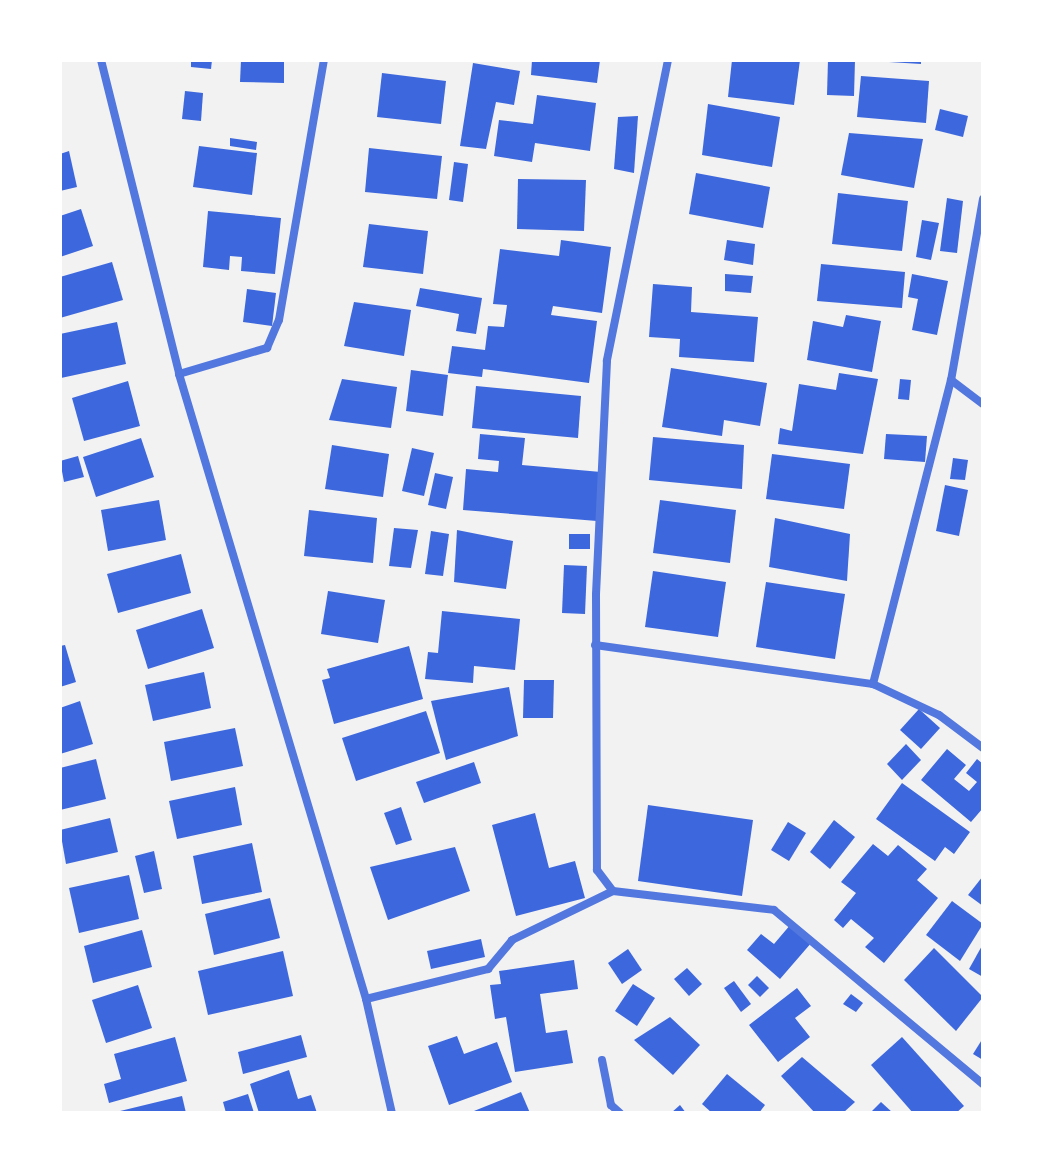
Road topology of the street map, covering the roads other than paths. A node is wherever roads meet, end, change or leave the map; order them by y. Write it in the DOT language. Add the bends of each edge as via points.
graph roads {
  1 [pos="101,60"];
  2 [pos="324,60"];
  3 [pos="668,60"];
  4 [pos="983,199"];
  5 [pos="179,374"];
  6 [pos="951,380"];
  7 [pos="983,404"];
  8 [pos="595,645"];
  9 [pos="873,684"];
  10 [pos="983,748"];
  11 [pos="613,891"];
  12 [pos="366,999"];
  13 [pos="602,1060"];
  14 [pos="983,1084"];
  15 [pos="392,1113"];
  16 [pos="620,1113"];
  1 -- 5 [label="street"];
  2 -- 5 [label="street" via="279,320 267,348"];
  3 -- 8 [label="street" via="607,361"];
  4 -- 6 [label="street"];
  5 -- 12 [label="street"];
  6 -- 7 [label="street"];
  6 -- 9 [label="street"];
  8 -- 9 [label="street"];
  8 -- 11 [label="street" via="597,870"];
  9 -- 10 [label="street" via="939,715"];
  11 -- 12 [label="street" via="512,940 488,969"];
  11 -- 14 [label="street" via="774,910"];
  12 -- 15 [label="street"];
  13 -- 16 [label="street" via="611,1105"];
}
